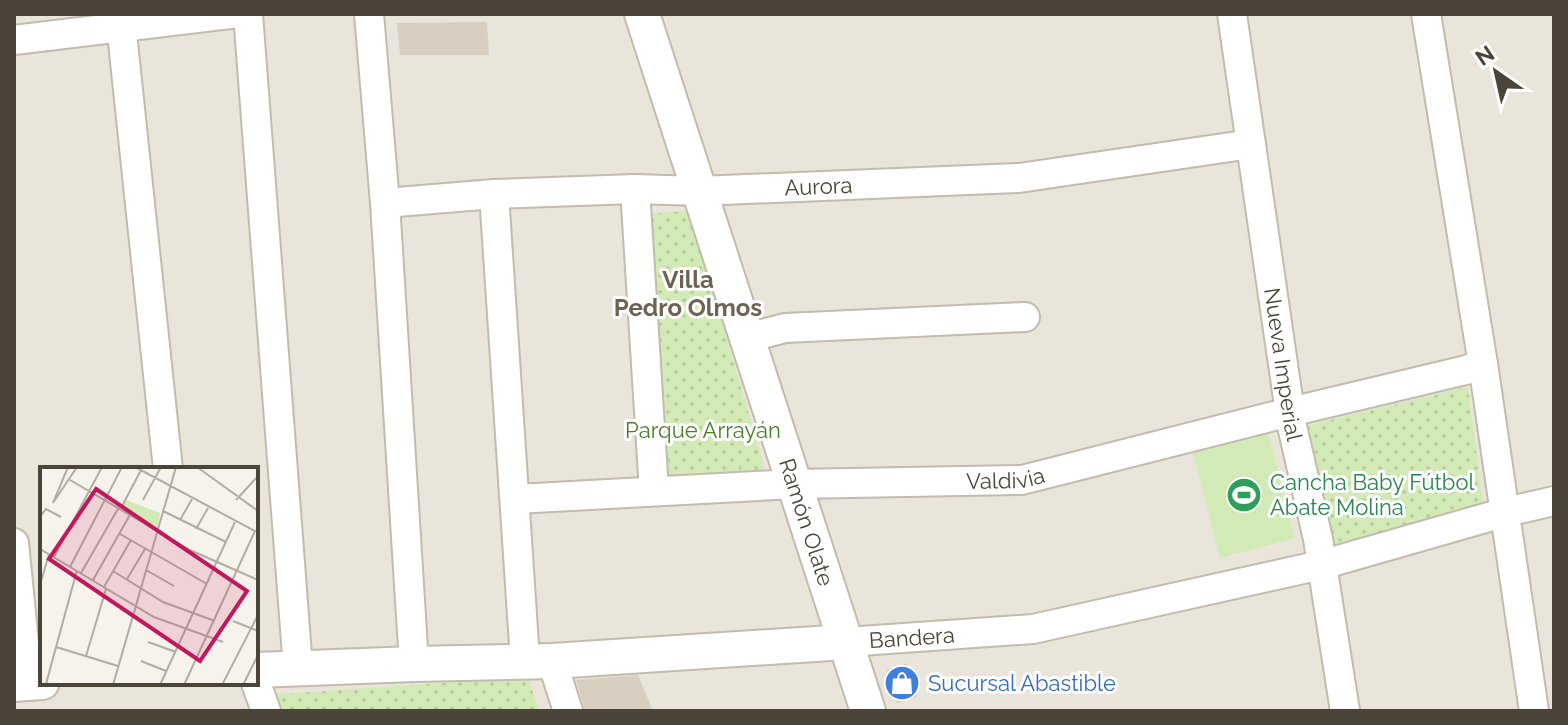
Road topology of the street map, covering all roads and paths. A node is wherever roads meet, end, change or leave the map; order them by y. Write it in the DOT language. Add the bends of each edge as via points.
graph roads {
  1 [pos="230,14"];
  2 [pos="248,14"];
  3 [pos="369,14"];
  4 [pos="642,14"];
  5 [pos="1232,14"];
  6 [pos="1426,14"];
  7 [pos="121,20"];
  8 [pos="14,40"];
  9 [pos="1251,144"];
  10 [pos="635,189"];
  11 [pos="699,191"];
  12 [pos="494,194"];
  13 [pos="385,203"];
  14 [pos="1025,317"];
  15 [pos="747,338"];
  16 [pos="1483,364"];
  17 [pos="1290,412"];
  18 [pos="168,467"];
  19 [pos="794,484"];
  20 [pos="654,491"];
  21 [pos="516,499"];
  22 [pos="1554,501"];
  23 [pos="1506,512"];
  24 [pos="14,543"];
  25 [pos="1321,565"];
  26 [pos="846,642"];
  27 [pos="539,660"];
  28 [pos="414,664"];
  29 [pos="298,668"];
  30 [pos="258,670"];
  31 [pos="28,683"];
  32 [pos="257,685"];
  33 [pos="266,711"];
  34 [pos="568,711"];
  35 [pos="868,711"];
  36 [pos="1345,711"];
  37 [pos="1534,711"];
  1 -- 7 [label="street"];
  2 -- 29 [label="street"];
  3 -- 13 [label="street"];
  4 -- 11 [label="street, Ramón Olate"];
  5 -- 9 [label="street, Nueva Imperial"];
  6 -- 16 [label="street"];
  7 -- 8 [label="street"];
  7 -- 18 [label="street"];
  9 -- 11 [label="street, Aurora" via="1019,178"];
  9 -- 17 [label="street, Nueva Imperial"];
  10 -- 11 [label="street, Aurora"];
  10 -- 12 [label="street, Aurora"];
  10 -- 20 [label="street"];
  11 -- 15 [label="street, Ramón Olate"];
  12 -- 13 [label="street, Aurora"];
  12 -- 21 [label="street"];
  13 -- 28 [label="street"];
  14 -- 15 [label="street" via="785,328"];
  15 -- 19 [label="street, Ramón Olate"];
  16 -- 17 [label="street, Valdivia"];
  16 -- 23 [label="street"];
  17 -- 19 [label="street, Valdivia" via="1022,480"];
  17 -- 25 [label="street, Nueva Imperial"];
  19 -- 20 [label="street, Valdivia"];
  19 -- 26 [label="street, Ramón Olate"];
  20 -- 21 [label="street, Valdivia"];
  21 -- 27 [label="street"];
  22 -- 23 [label="street, Bandera"];
  23 -- 25 [label="street, Bandera"];
  23 -- 37 [label="street"];
  24 -- 31 [label="street"];
  25 -- 26 [label="street, Bandera" via="1033,629"];
  25 -- 36 [label="street, Nueva Imperial"];
  26 -- 27 [label="street, Bandera"];
  26 -- 35 [label="street, Ramón Olate"];
  27 -- 28 [label="street, Bandera"];
  27 -- 34 [label="street"];
  28 -- 29 [label="street, Bandera"];
  29 -- 30 [label="street, Bandera"];
  32 -- 33 [label="street"];
}
